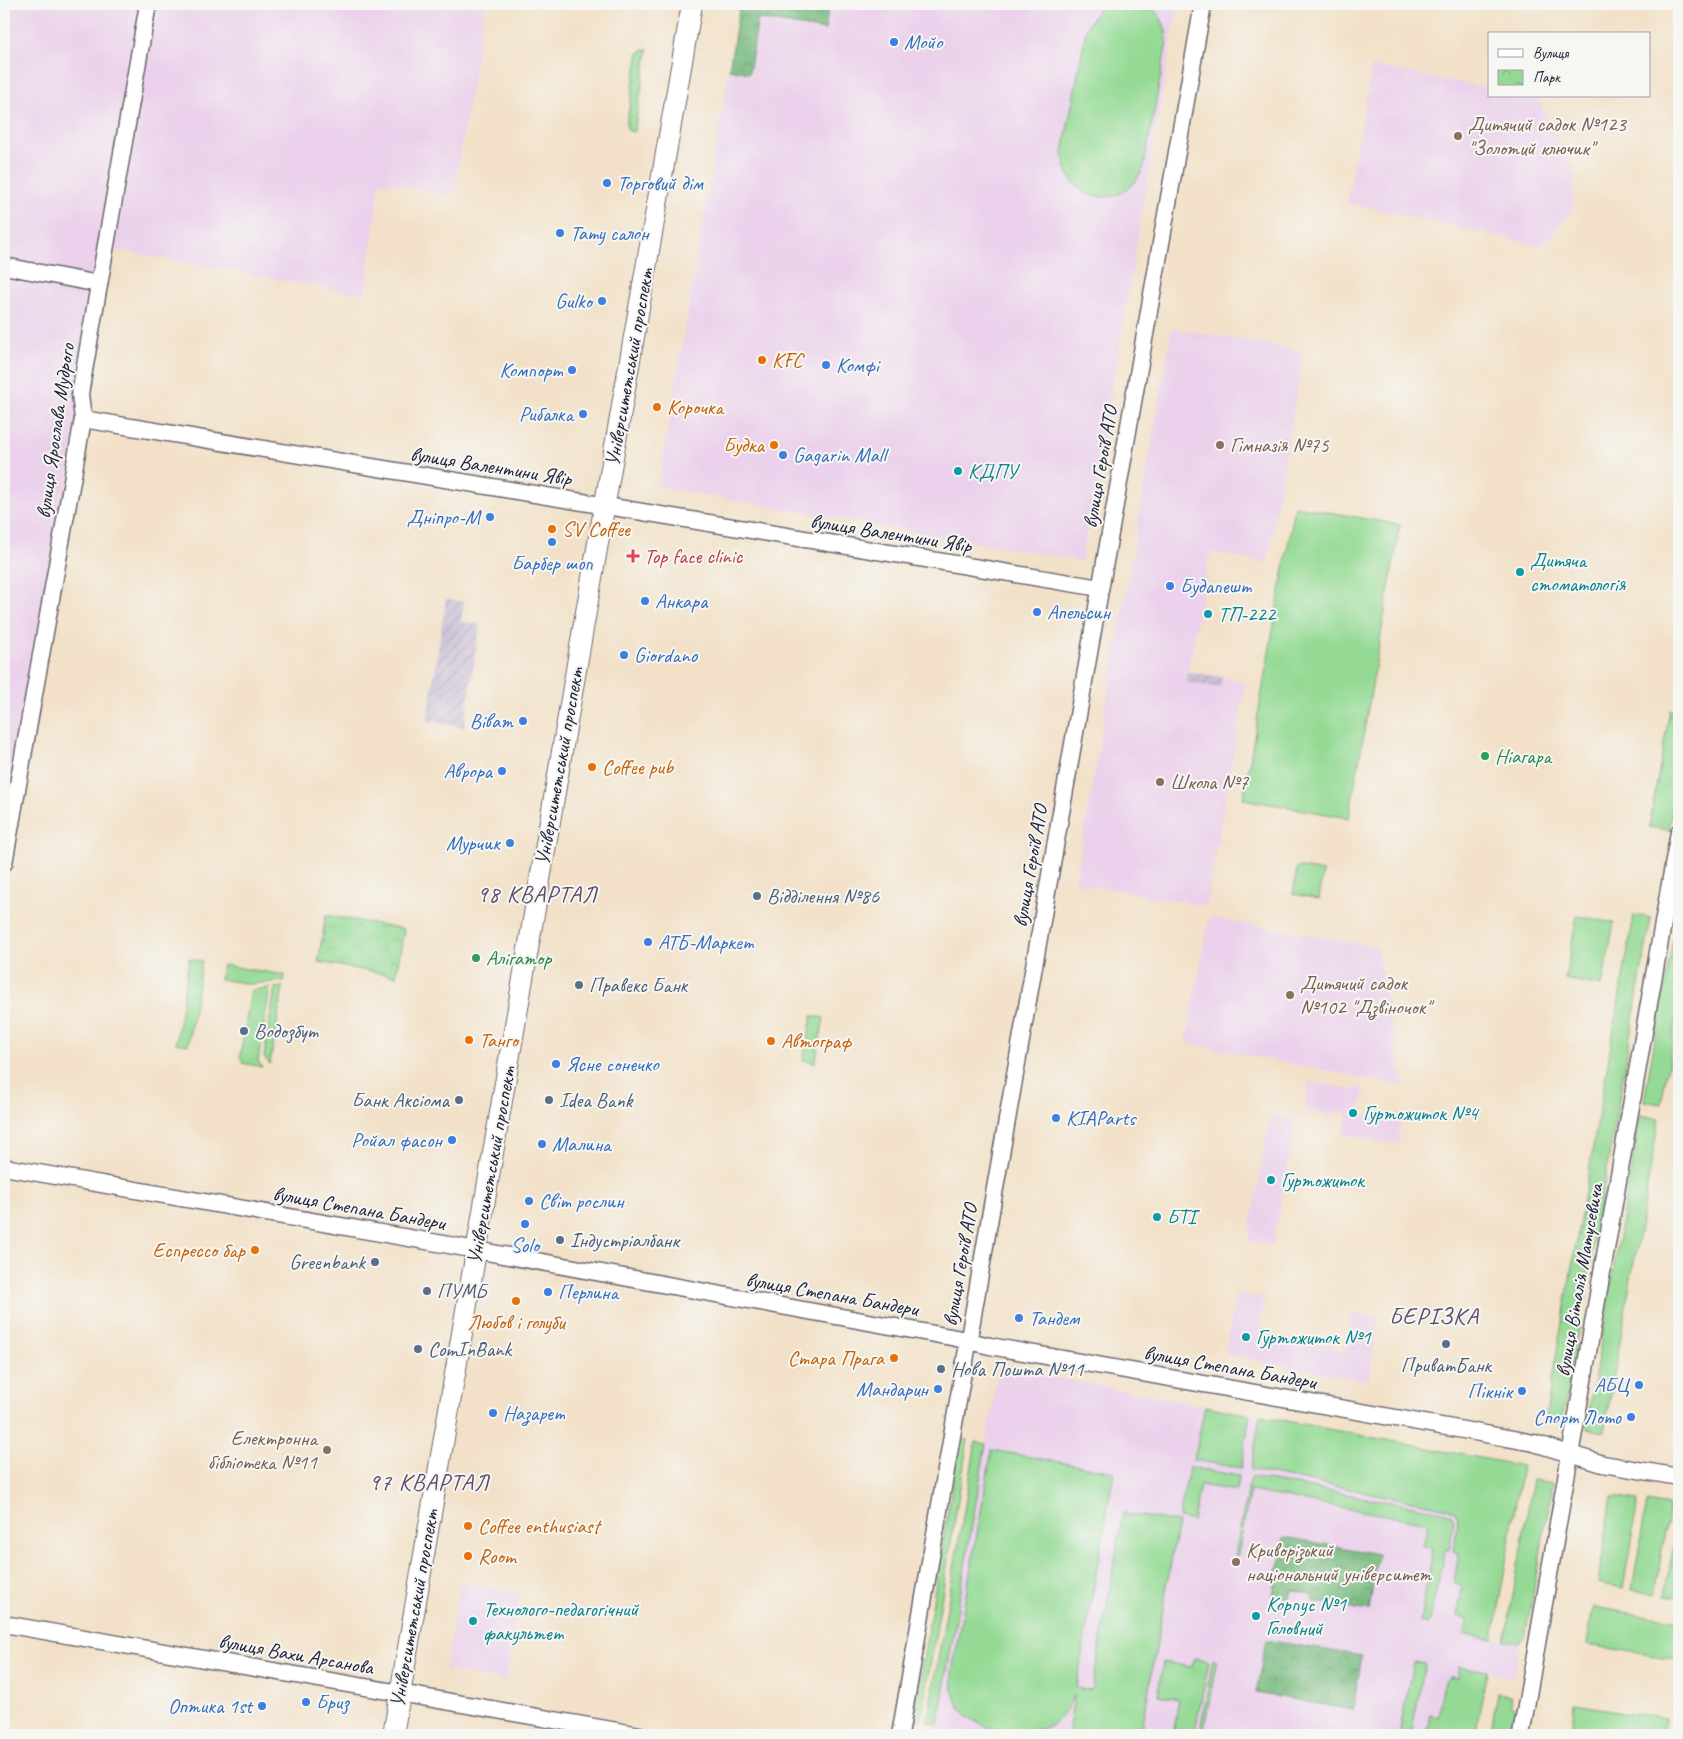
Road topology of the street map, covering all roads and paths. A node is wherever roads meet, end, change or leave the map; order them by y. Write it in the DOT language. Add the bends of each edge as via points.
graph roads {
  1 [pos="148,4"];
  2 [pos="692,4"];
  3 [pos="1203,4"];
  4 [pos="4,266"];
  5 [pos="99,284"];
  6 [pos="83,419"];
  7 [pos="604,507"];
  8 [pos="1100,588"];
  9 [pos="1679,832"];
  10 [pos="4,863"];
  11 [pos="4,1167"];
  12 [pos="476,1250"];
  13 [pos="969,1341"];
  14 [pos="1570,1453"];
  15 [pos="1679,1477"];
  16 [pos="4,1624"];
  17 [pos="400,1693"];
  18 [pos="392,1735"];
  19 [pos="640,1735"];
  20 [pos="900,1735"];
  21 [pos="1522,1735"];
  1 -- 5 [label="street, вулиця Ярослава Мудрого"];
  2 -- 7 [label="main road, Університетський проспект"];
  3 -- 8 [label="street, вулиця Героїв АТО"];
  4 -- 5 [label="street"];
  5 -- 6 [label="street, вулиця Ярослава Мудрого" via="80,394"];
  6 -- 7 [label="street, вулиця Валентини Явір"];
  6 -- 10 [label="street, вулиця Ярослава Мудрого"];
  7 -- 8 [label="street, вулиця Валентини Явір"];
  7 -- 12 [label="main road, Університетський проспект"];
  8 -- 13 [label="street, вулиця Героїв АТО"];
  9 -- 14 [label="street, вулиця Віталія Матусевича"];
  11 -- 12 [label="street, вулиця Степана Бандери"];
  12 -- 13 [label="street, вулиця Степана Бандери"];
  12 -- 17 [label="main road, Університетський проспект"];
  13 -- 14 [label="street, вулиця Степана Бандери" via="1534,1443"];
  13 -- 20 [label="street, вулиця Героїв АТО"];
  14 -- 15 [label="street, вулиця Степана Бандери" via="1602,1464"];
  14 -- 21 [label="street, вулиця Віталія Матусевича"];
  16 -- 17 [label="street, вулиця Вахи Арсанова"];
  17 -- 18 [label="main road, Університетський проспект"];
  17 -- 19 [label="street, вулиця Вахи Арсанова"];
}
